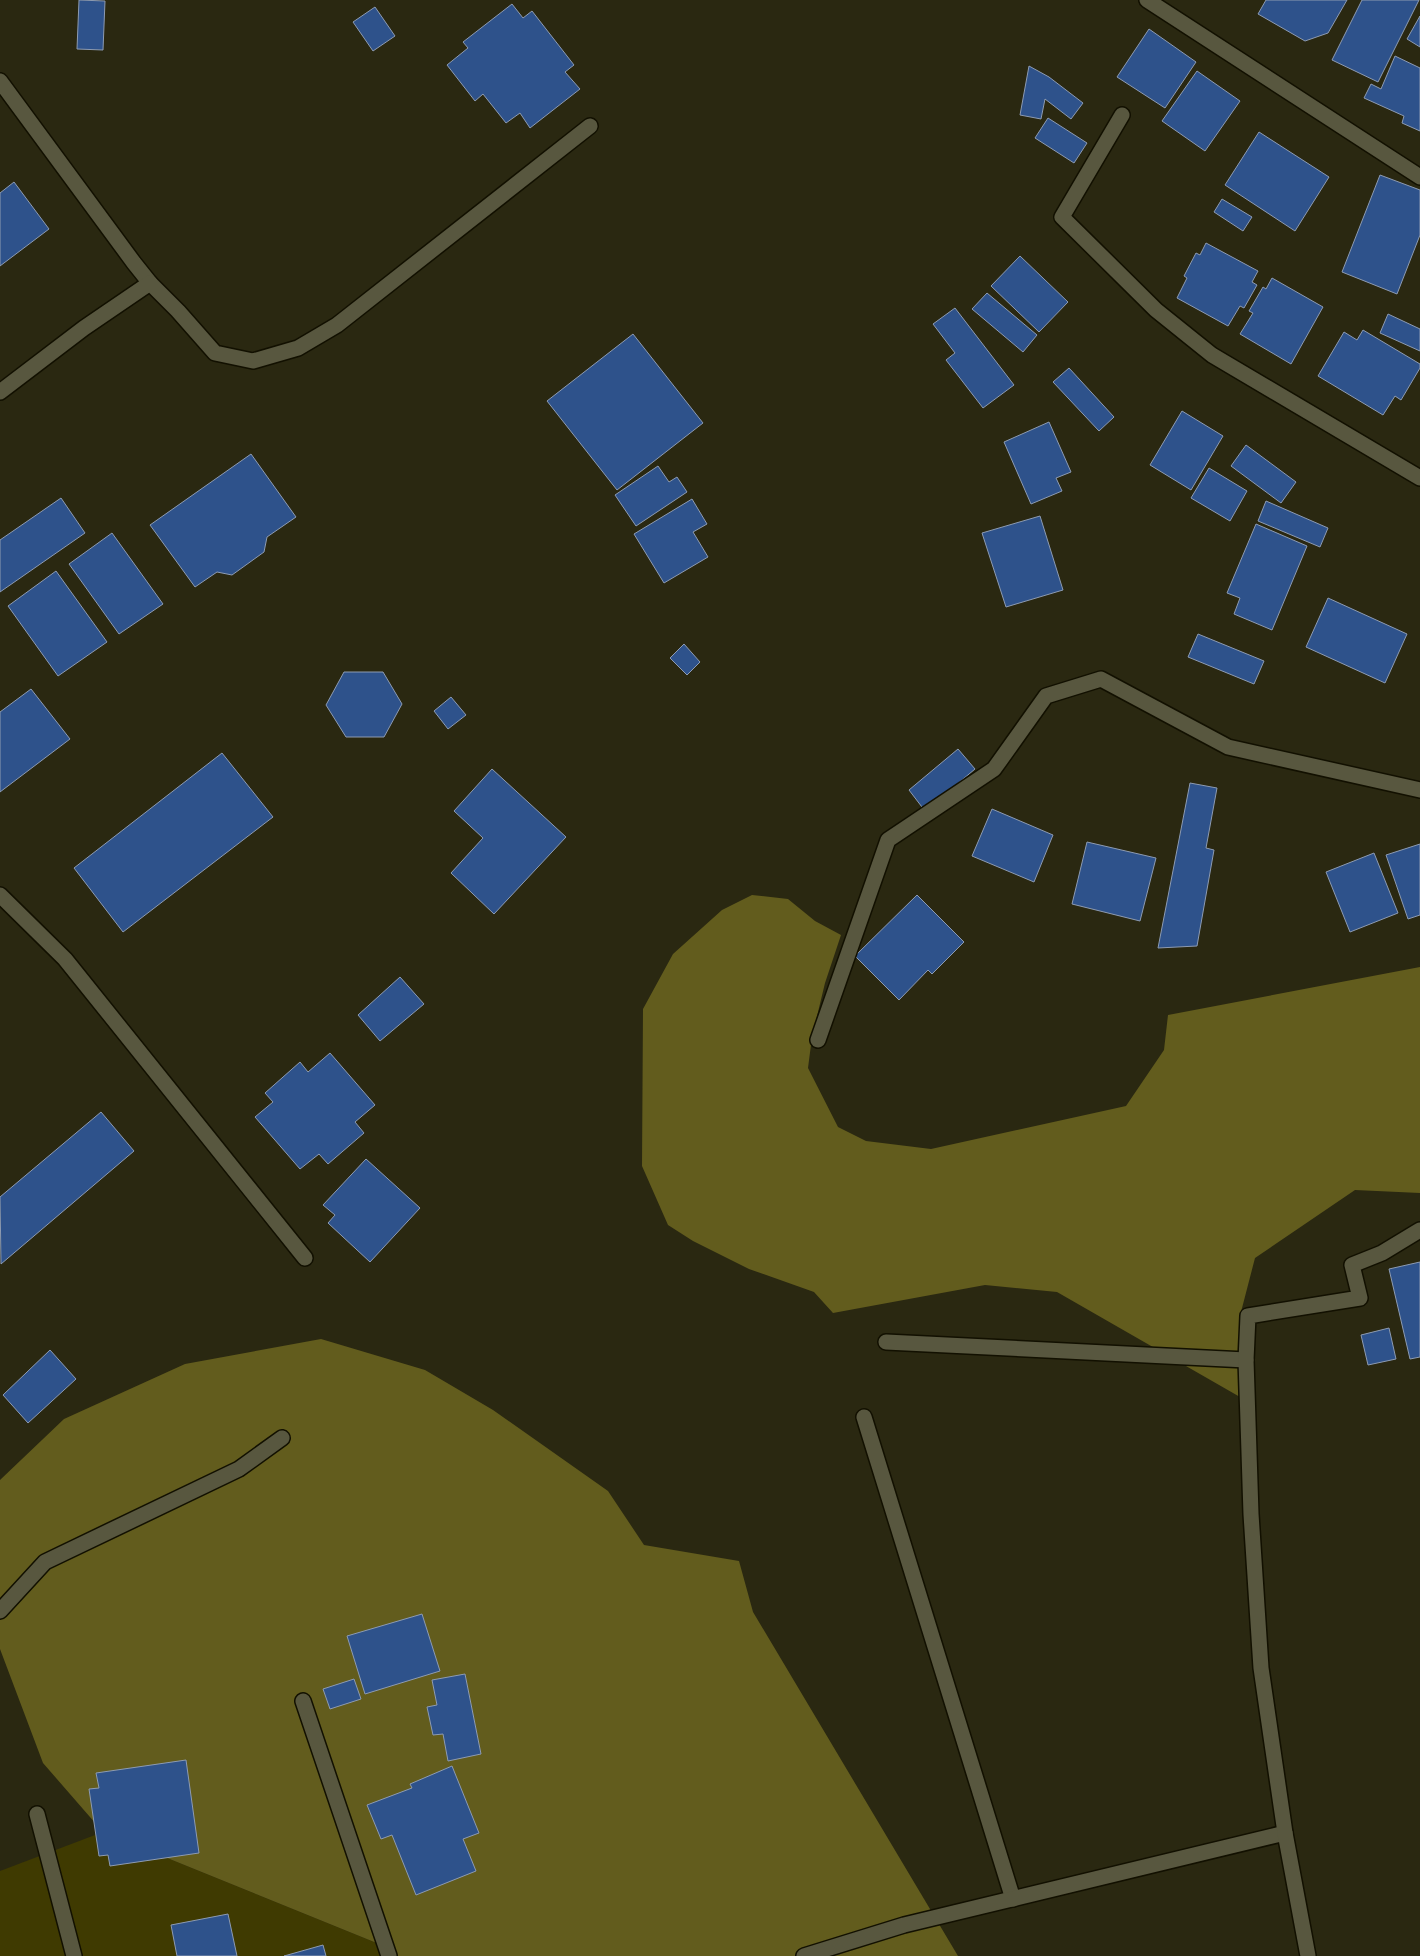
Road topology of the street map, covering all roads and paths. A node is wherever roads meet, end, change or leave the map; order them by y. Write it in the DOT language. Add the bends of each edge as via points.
graph roads {
  1 [pos="1147,0"];
  2 [pos="0,81"];
  3 [pos="1122,115"];
  4 [pos="590,126"];
  5 [pos="1420,177"];
  6 [pos="150,283"];
  7 [pos="0,392"];
  8 [pos="1420,478"];
  9 [pos="1420,790"];
  10 [pos="0,895"];
  11 [pos="818,1040"];
  12 [pos="1420,1230"];
  13 [pos="305,1258"];
  14 [pos="886,1342"];
  15 [pos="1246,1360"];
  16 [pos="864,1417"];
  17 [pos="282,1438"];
  18 [pos="0,1611"];
  19 [pos="302,1701"];
  20 [pos="37,1814"];
  21 [pos="1285,1834"];
  22 [pos="1013,1899"];
  23 [pos="74,1956"];
  24 [pos="389,1956"];
  25 [pos="804,1956"];
  26 [pos="1308,1956"];
  1 -- 5 [label="street"];
  2 -- 6 [label="street"];
  3 -- 8 [label="street" via="1062,218 1156,310 1212,355"];
  4 -- 6 [label="street" via="337,326 298,348 253,361 215,352"];
  6 -- 7 [label="street"];
  9 -- 11 [label="street" via="1228,747 1101,679 1046,696 994,769 888,840"];
  10 -- 13 [label="street" via="65,960"];
  12 -- 15 [label="street" via="1382,1253 1352,1265 1360,1298 1248,1316"];
  14 -- 15 [label="street"];
  15 -- 21 [label="street" via="1261,1668"];
  16 -- 22 [label="street"];
  17 -- 18 [label="street" via="239,1469 45,1562"];
  19 -- 24 [label="street"];
  20 -- 23 [label="street"];
  21 -- 22 [label="street"];
  21 -- 26 [label="street"];
  22 -- 25 [label="street" via="904,1925"];
}
